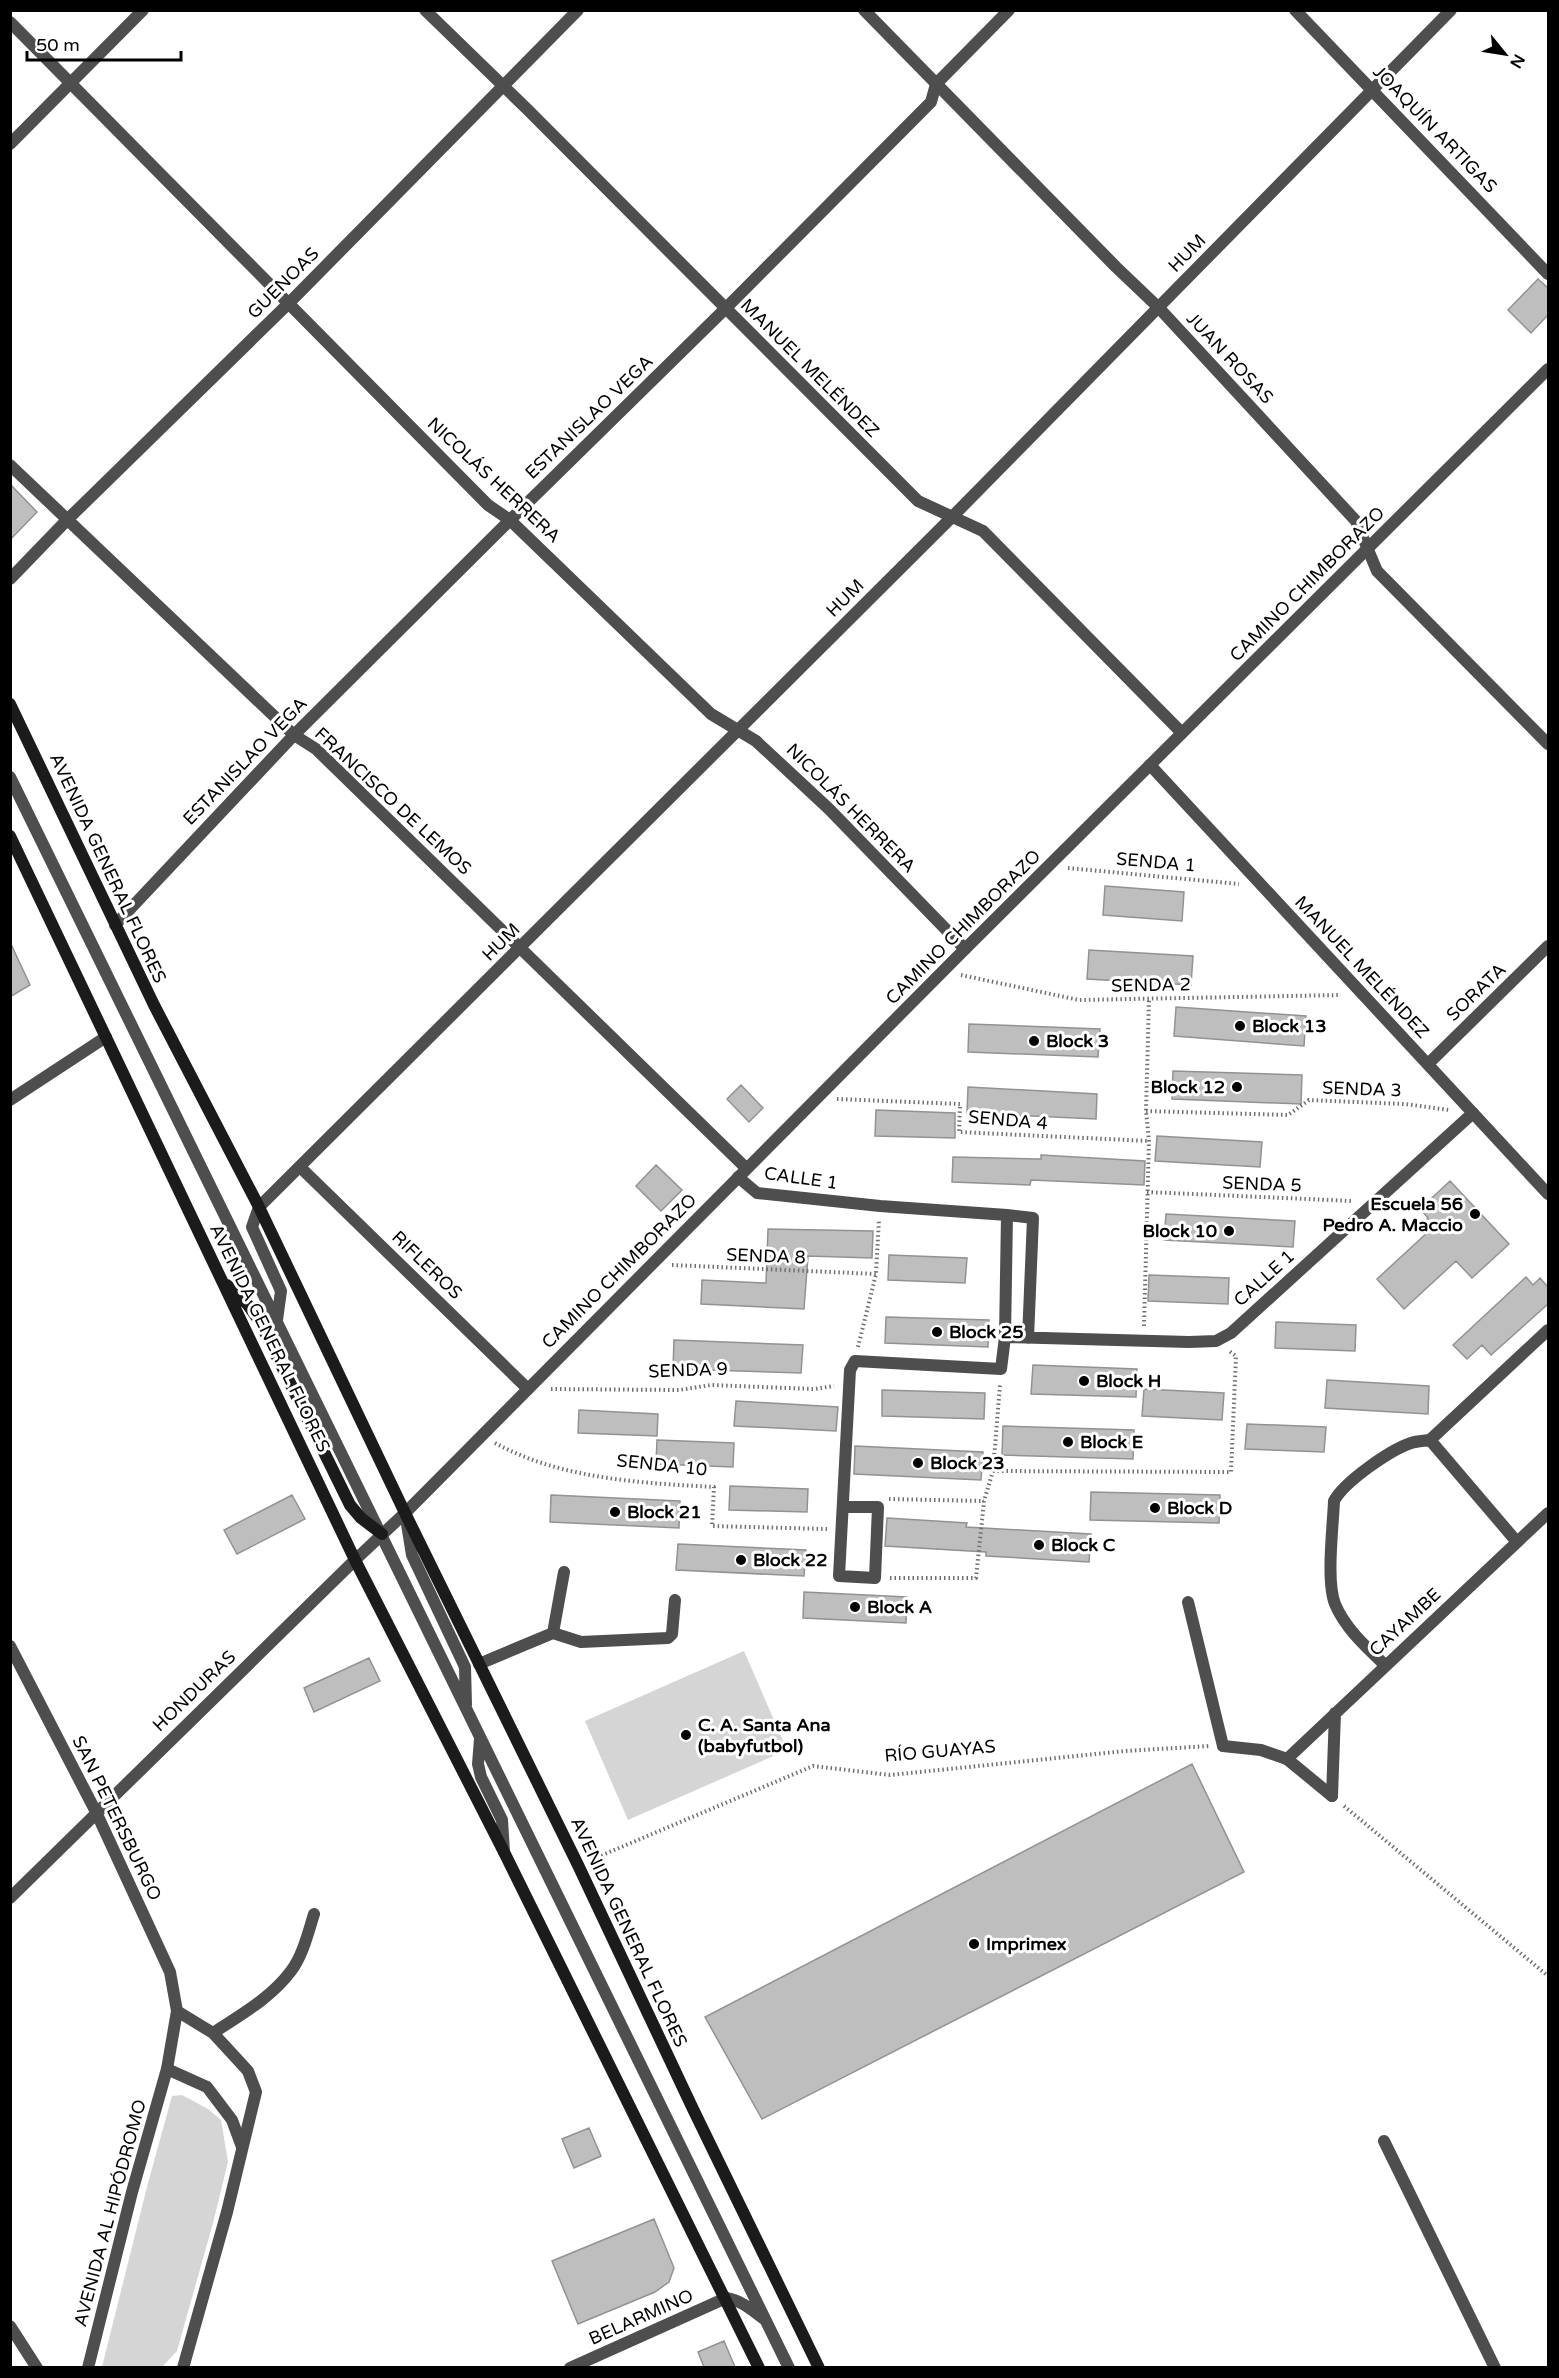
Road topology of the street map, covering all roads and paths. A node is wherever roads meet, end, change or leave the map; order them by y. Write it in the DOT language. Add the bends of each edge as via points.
graph roads {
  1 [pos="143,10"];
  2 [pos="425,10"];
  3 [pos="578,10"];
  4 [pos="864,10"];
  5 [pos="1009,10"];
  6 [pos="1295,10"];
  7 [pos="1451,10"];
  8 [pos="10,22"];
  9 [pos="71,83"];
  10 [pos="936,84"];
  11 [pos="503,86"];
  12 [pos="1373,90"];
  13 [pos="10,144"];
  14 [pos="1548,274"];
  15 [pos="289,303"];
  16 [pos="1159,308"];
  17 [pos="725,309"];
  18 [pos="1548,369"];
  19 [pos="10,465"];
  20 [pos="952,517"];
  21 [pos="67,520"];
  22 [pos="510,520"];
  23 [pos="1368,550"];
  24 [pos="10,579"];
  25 [pos="10,704"];
  26 [pos="738,730"];
  27 [pos="1182,733"];
  28 [pos="294,735"];
  29 [pos="1548,744"];
  30 [pos="1150,765"];
  31 [pos="10,777"];
  32 [pos="10,836"];
  33 [pos="1048,866"];
  34 [pos="1261,885"];
  35 [pos="115,925"];
  36 [pos="1548,946"];
  37 [pos="521,948"];
  38 [pos="965,949"];
  39 [pos="943,971"];
  40 [pos="1362,994"];
  41 [pos="1149,999"];
  42 [pos="106,1037"];
  43 [pos="1428,1064"];
  44 [pos="818,1098"];
  45 [pos="10,1100"];
  46 [pos="1146,1111"];
  47 [pos="1473,1113"];
  48 [pos="1149,1141"];
  49 [pos="300,1167"];
  50 [pos="742,1172"];
  51 [pos="1147,1192"];
  52 [pos="1548,1194"];
  53 [pos="1376,1202"];
  54 [pos="879,1206"];
  55 [pos="259,1207"];
  56 [pos="1007,1215"];
  57 [pos="660,1254"];
  58 [pos="876,1274"];
  59 [pos="222,1280"];
  60 [pos="277,1321"];
  61 [pos="1548,1330"];
  62 [pos="1005,1337"];
  63 [pos="1028,1338"];
  64 [pos="1143,1341"];
  65 [pos="1216,1341"];
  66 [pos="855,1361"];
  67 [pos="1001,1369"];
  68 [pos="849,1384"];
  69 [pos="528,1389"];
  70 [pos="481,1435"];
  71 [pos="1430,1440"];
  72 [pos="993,1471"];
  73 [pos="984,1501"];
  74 [pos="843,1507"];
  75 [pos="878,1507"];
  76 [pos="405,1513"];
  77 [pos="1548,1513"];
  78 [pos="842,1529"];
  79 [pos="382,1534"];
  80 [pos="1517,1542"];
  81 [pos="355,1560"];
  82 [pos="564,1572"];
  83 [pos="874,1578"];
  84 [pos="675,1600"];
  85 [pos="1188,1602"];
  86 [pos="553,1633"];
  87 [pos="10,1646"];
  88 [pos="479,1664"];
  89 [pos="1385,1665"];
  90 [pos="466,1709"];
  91 [pos="1335,1713"];
  92 [pos="480,1738"];
  93 [pos="1223,1746"];
  94 [pos="1287,1759"];
  95 [pos="1332,1796"];
  96 [pos="96,1812"];
  97 [pos="504,1852"];
  98 [pos="578,1865"];
  99 [pos="10,1898"];
  100 [pos="314,1914"];
  101 [pos="1548,1976"];
  102 [pos="177,2011"];
  103 [pos="213,2033"];
  104 [pos="167,2069"];
  105 [pos="1384,2141"];
  106 [pos="242,2146"];
  107 [pos="726,2298"];
  108 [pos="765,2320"];
  109 [pos="10,2326"];
  110 [pos="37,2367"];
  111 [pos="88,2367"];
  112 [pos="183,2367"];
  113 [pos="570,2367"];
  114 [pos="759,2367"];
  115 [pos="789,2367"];
  116 [pos="819,2367"];
  117 [pos="1495,2367"];
  1 -- 9 [label="street"];
  2 -- 11 [label="street, MANUEL MELÉNDEZ"];
  3 -- 11 [label="street, GUENOAS"];
  4 -- 10 [label="street, JUAN ROSAS"];
  5 -- 10 [label="street, ESTANISLAO VEGA"];
  6 -- 12 [label="street, JOAQUÍN ARTIGAS"];
  7 -- 12 [label="street, HUM"];
  8 -- 9 [label="street, NICOLÁS HERRERA"];
  9 -- 13 [label="street"];
  9 -- 15 [label="street, NICOLÁS HERRERA"];
  10 -- 16 [label="street, JUAN ROSAS"];
  10 -- 17 [label="street, ESTANISLAO VEGA" via="931,102"];
  11 -- 15 [label="street, GUENOAS"];
  11 -- 17 [label="street, MANUEL MELÉNDEZ"];
  12 -- 14 [label="street, JOAQUÍN ARTIGAS"];
  12 -- 16 [label="street, HUM"];
  15 -- 21 [label="street, GUENOAS"];
  15 -- 22 [label="street, NICOLÁS HERRERA" via="488,505"];
  16 -- 20 [label="street, HUM"];
  16 -- 23 [label="street, JUAN ROSAS" via="1356,521"];
  17 -- 20 [label="street, MANUEL MELÉNDEZ" via="918,501"];
  17 -- 22 [label="street, ESTANISLAO VEGA"];
  18 -- 23 [label="street, CAMINO CHIMBORAZO"];
  19 -- 21 [label="street, FRANCISCO DE LEMOS"];
  20 -- 26 [label="street, HUM"];
  20 -- 27 [label="street, MANUEL MELÉNDEZ" via="982,531"];
  21 -- 24 [label="street, GUENOAS"];
  21 -- 28 [label="street, FRANCISCO DE LEMOS"];
  22 -- 26 [label="street, NICOLÁS HERRERA" via="711,714"];
  22 -- 28 [label="street, ESTANISLAO VEGA"];
  23 -- 27 [label="street, CAMINO CHIMBORAZO"];
  23 -- 29 [label="street, JUAN ROSAS" via="1377,571"];
  25 -- 35 [label="main road, AVENIDA GENERAL FLORES"];
  26 -- 37 [label="street, HUM"];
  26 -- 38 [label="street, NICOLÁS HERRERA" via="756,741 829,809"];
  27 -- 30 [label="street, CAMINO CHIMBORAZO"];
  28 -- 35 [label="street, ESTANISLAO VEGA"];
  28 -- 37 [label="street, FRANCISCO DE LEMOS" via="316,749"];
  30 -- 33 [label="street, CAMINO CHIMBORAZO"];
  30 -- 34 [label="street, MANUEL MELÉNDEZ"];
  31 -- 60 [label="street, AVENIDA GENERAL FLORES"];
  32 -- 42 [label="main road, AVENIDA GENERAL FLORES"];
  33 -- 34 [label="path, SENDA 1"];
  33 -- 38 [label="street, CAMINO CHIMBORAZO"];
  34 -- 40 [label="street, MANUEL MELÉNDEZ"];
  35 -- 55 [label="main road, AVENIDA GENERAL FLORES"];
  36 -- 43 [label="street, SORATA"];
  37 -- 49 [label="street, HUM"];
  37 -- 50 [label="street, FRANCISCO DE LEMOS"];
  38 -- 39 [label="street, CAMINO CHIMBORAZO"];
  39 -- 41 [label="path, SENDA 2" via="1079,1000"];
  39 -- 44 [label="street, CAMINO CHIMBORAZO"];
  40 -- 41 [label="path, SENDA 2"];
  40 -- 43 [label="street, MANUEL MELÉNDEZ"];
  41 -- 46 [label="path"];
  42 -- 45 [label="street"];
  42 -- 59 [label="main road, AVENIDA GENERAL FLORES"];
  43 -- 47 [label="street, MANUEL MELÉNDEZ"];
  44 -- 48 [label="path, SENDA 4" via="960,1104 960,1132"];
  44 -- 50 [label="street, CAMINO CHIMBORAZO"];
  46 -- 47 [label="path, SENDA 3" via="1288,1115 1309,1100 1405,1104"];
  46 -- 48 [label="path"];
  47 -- 52 [label="street, MANUEL MELÉNDEZ"];
  47 -- 53 [label="street, CALLE 1"];
  48 -- 51 [label="path"];
  49 -- 55 [label="street, HUM"];
  49 -- 69 [label="street, RIFLEROS"];
  50 -- 54 [label="street, CALLE 1" via="756,1193"];
  50 -- 57 [label="street, CAMINO CHIMBORAZO"];
  51 -- 53 [label="path, SENDA 5"];
  51 -- 64 [label="path"];
  53 -- 65 [label="street, CALLE 1" via="1231,1333"];
  54 -- 56 [label="street, CALLE 1"];
  54 -- 58 [label="path"];
  55 -- 60 [label="street, AVENIDA GENERAL FLORES" via="252,1227 281,1291"];
  55 -- 76 [label="main road, AVENIDA GENERAL FLORES"];
  56 -- 62 [label="street"];
  56 -- 63 [label="street, CALLE 1" via="1033,1218"];
  57 -- 58 [label="path, SENDA 8" via="673,1266"];
  57 -- 69 [label="street, CAMINO CHIMBORAZO"];
  58 -- 66 [label="path"];
  59 -- 79 [label="main road" via="260,1322 350,1505"];
  59 -- 81 [label="main road, AVENIDA GENERAL FLORES"];
  60 -- 79 [label="street, AVENIDA GENERAL FLORES"];
  61 -- 71 [label="street"];
  62 -- 63 [label="street"];
  62 -- 67 [label="street"];
  63 -- 64 [label="street"];
  64 -- 65 [label="street"];
  65 -- 72 [label="path" via="1236,1356 1231,1472"];
  66 -- 67 [label="street"];
  66 -- 68 [label="street"];
  67 -- 72 [label="path"];
  68 -- 69 [label="path, SENDA 9" via="814,1389 711,1385 679,1390"];
  68 -- 74 [label="street"];
  69 -- 70 [label="street, CAMINO CHIMBORAZO"];
  70 -- 76 [label="street, CAMINO CHIMBORAZO"];
  70 -- 78 [label="path, SENDA 10" via="507,1449 563,1468 628,1482 714,1487 712,1526"];
  71 -- 80 [label="street"];
  71 -- 89 [label="street" via="1410,1443 1357,1476 1339,1491 1334,1501 1335,1603 1348,1627"];
  72 -- 73 [label="path"];
  73 -- 75 [label="path" via="891,1498"];
  73 -- 83 [label="path" via="976,1578"];
  74 -- 75 [label="street"];
  74 -- 78 [label="street"];
  75 -- 83 [label="street"];
  76 -- 79 [label="street, HONDURAS"];
  76 -- 88 [label="main road, AVENIDA GENERAL FLORES"];
  76 -- 90 [label="street, AVENIDA GENERAL FLORES" via="412,1555 465,1667"];
  77 -- 80 [label="street, CAYAMBE"];
  78 -- 83 [label="street" via="839,1576"];
  79 -- 81 [label="street, HONDURAS"];
  79 -- 90 [label="street, AVENIDA GENERAL FLORES"];
  80 -- 89 [label="street, CAYAMBE"];
  81 -- 96 [label="street, HONDURAS"];
  81 -- 97 [label="main road, AVENIDA GENERAL FLORES"];
  82 -- 86 [label="street"];
  84 -- 86 [label="street" via="672,1634 668,1638 581,1642"];
  85 -- 93 [label="street"];
  86 -- 88 [label="street"];
  87 -- 96 [label="street, SAN PETERSBURGO"];
  88 -- 98 [label="main road, AVENIDA GENERAL FLORES"];
  89 -- 91 [label="street, CAYAMBE"];
  90 -- 92 [label="street, AVENIDA GENERAL FLORES"];
  91 -- 94 [label="street, CAYAMBE"];
  91 -- 95 [label="street"];
  92 -- 97 [label="street, AVENIDA GENERAL FLORES" via="478,1764 502,1820"];
  92 -- 108 [label="street, AVENIDA GENERAL FLORES"];
  93 -- 94 [label="street" via="1261,1750"];
  93 -- 98 [label="path, RÍO GUAYAS" via="1125,1751 891,1775 813,1766"];
  94 -- 95 [label="street"];
  95 -- 101 [label="path"];
  96 -- 99 [label="street, HONDURAS"];
  96 -- 102 [label="street, SAN PETERSBURGO" via="170,1972"];
  97 -- 107 [label="main road, AVENIDA GENERAL FLORES"];
  98 -- 116 [label="main road, AVENIDA GENERAL FLORES"];
  100 -- 103 [label="street" via="291,1971 263,1999"];
  102 -- 103 [label="street"];
  102 -- 104 [label="street, AVENIDA AL HIPÓDROMO"];
  103 -- 106 [label="street" via="248,2072 256,2092"];
  104 -- 106 [label="street" via="207,2087 232,2120"];
  104 -- 111 [label="street, AVENIDA AL HIPÓDROMO"];
  105 -- 117 [label="street"];
  106 -- 112 [label="street"];
  107 -- 108 [label="street" via="747,2306"];
  107 -- 113 [label="street, BELARMINO"];
  107 -- 114 [label="main road, AVENIDA GENERAL FLORES"];
  108 -- 115 [label="street, AVENIDA GENERAL FLORES"];
  109 -- 110 [label="street"];
}
